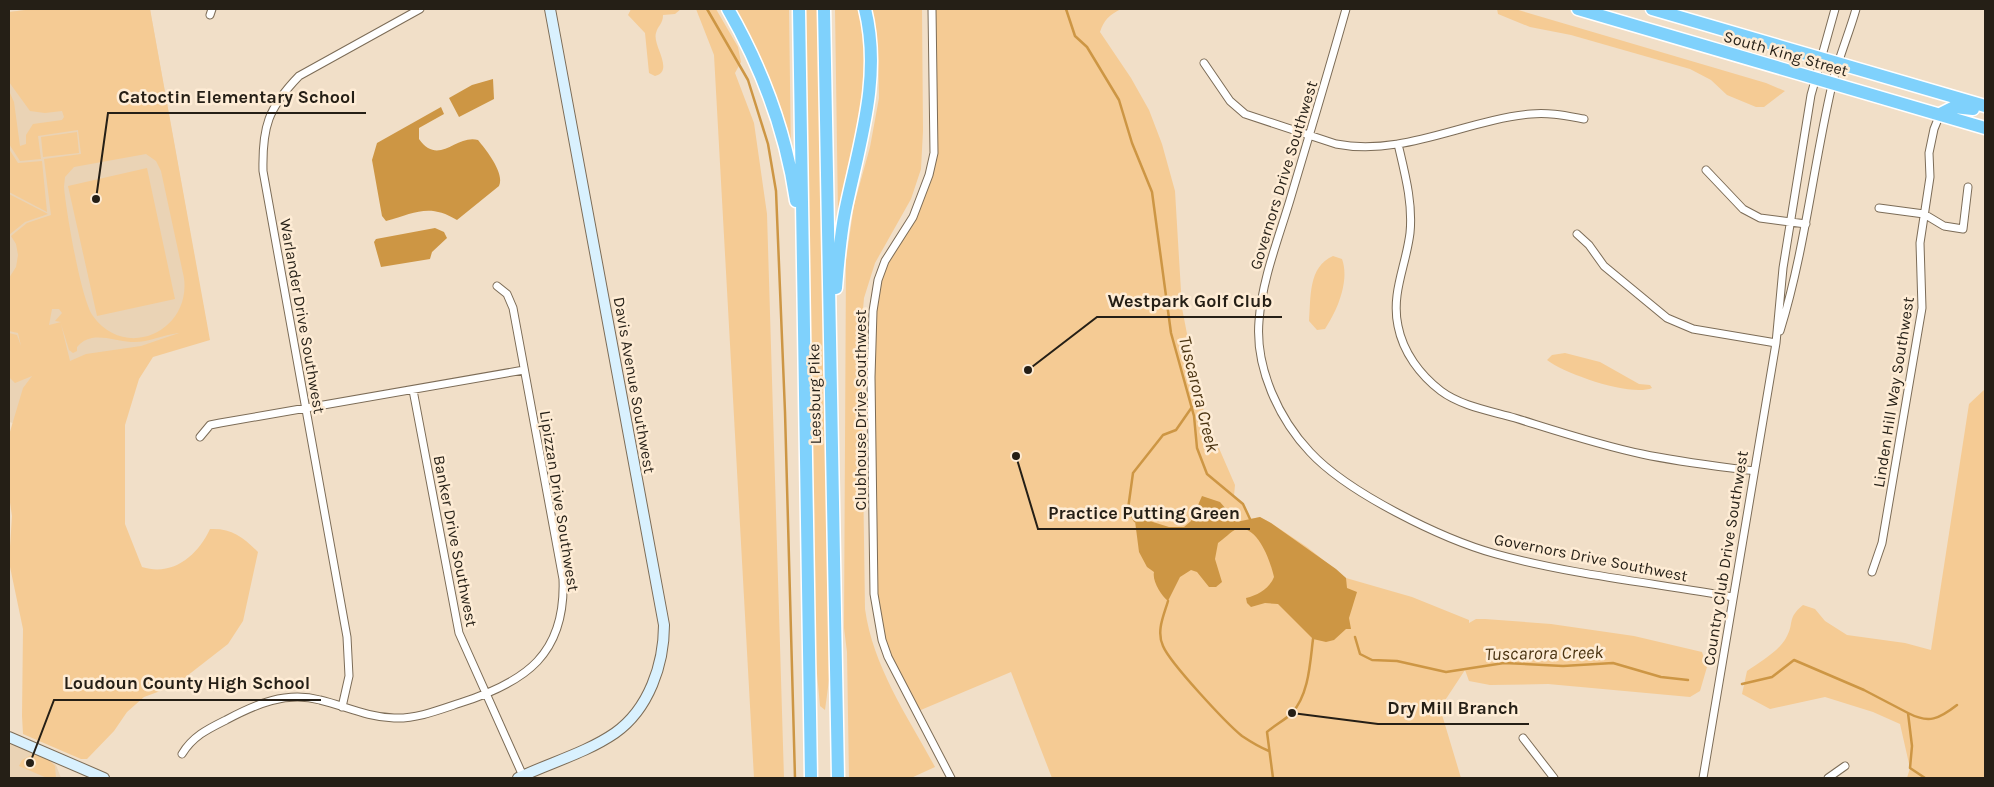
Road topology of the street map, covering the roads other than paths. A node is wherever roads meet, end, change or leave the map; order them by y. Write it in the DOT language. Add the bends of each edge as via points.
graph roads {
  1 [pos="420,9"];
  2 [pos="550,9"];
  3 [pos="728,9"];
  4 [pos="799,9"];
  5 [pos="824,9"];
  6 [pos="865,9"];
  7 [pos="932,9"];
  8 [pos="1346,9"];
  9 [pos="1578,9"];
  10 [pos="1652,9"];
  11 [pos="1835,9"];
  12 [pos="1856,9"];
  13 [pos="1821,56"];
  14 [pos="1839,62"];
  15 [pos="1204,63"];
  16 [pos="1815,78"];
  17 [pos="1832,84"];
  18 [pos="1985,106"];
  19 [pos="1985,111"];
  20 [pos="1940,114"];
  21 [pos="1584,119"];
  22 [pos="1985,128"];
  23 [pos="1309,135"];
  24 [pos="1398,144"];
  25 [pos="1706,170"];
  26 [pos="1968,187"];
  27 [pos="1879,208"];
  28 [pos="1924,214"];
  29 [pos="1791,222"];
  30 [pos="1806,224"];
  31 [pos="1577,234"];
  32 [pos="804,251"];
  33 [pos="497,286"];
  34 [pos="1776,343"];
  35 [pos="829,356"];
  36 [pos="524,370"];
  37 [pos="414,390"];
  38 [pos="306,408"];
  39 [pos="200,437"];
  40 [pos="1754,471"];
  41 [pos="1872,572"];
  42 [pos="1733,597"];
  43 [pos="486,695"];
  44 [pos="342,707"];
  45 [pos="9,737"];
  46 [pos="1523,738"];
  47 [pos="182,754"];
  48 [pos="1845,766"];
  49 [pos="520,777"];
  50 [pos="104,778"];
  51 [pos="812,778"];
  52 [pos="838,778"];
  53 [pos="951,778"];
  54 [pos="1554,778"];
  55 [pos="1702,778"];
  56 [pos="1828,778"];
  1 -- 38 [label="street, Warlander Drive Southwest" via="299,76 284,92 266,125 262,141 263,171"];
  2 -- 49 [label="street, Davis Avenue Southwest" via="664,625 662,656 650,689 621,729"];
  3 -- 32 [label="highway" via="756,63 783,134"];
  4 -- 32 [label="highway, Leesburg Pike"];
  5 -- 35 [label="highway, Leesburg Pike"];
  6 -- 35 [label="highway" via="872,45 871,88 839,252"];
  7 -- 53 [label="street, Clubhouse Drive Southwest" via="934,153 914,217 880,274 873,311 874,594 888,657"];
  8 -- 23 [label="street, Governors Drive Southwest"];
  9 -- 16 [label="highway, South King Street"];
  10 -- 13 [label="highway, South King Street"];
  11 -- 13 [label="street, Country Club Drive Southwest"];
  12 -- 14 [label="street, Country Club Drive Southwest"];
  13 -- 14 [label="highway, South King Street"];
  13 -- 16 [label="street, Country Club Drive Southwest"];
  14 -- 17 [label="street, Country Club Drive Southwest"];
  14 -- 18 [label="highway, South King Street"];
  15 -- 23 [label="street" via="1230,101 1246,114"];
  16 -- 17 [label="highway, South King Street"];
  16 -- 29 [label="street, Country Club Drive Southwest"];
  17 -- 20 [label="highway, South King Street"];
  17 -- 30 [label="street, Country Club Drive Southwest"];
  19 -- 20 [label="highway" via="1960,107"];
  20 -- 22 [label="highway, South King Street"];
  20 -- 28 [label="street, Linden Hill Way Southwest" via="1929,153 1930,177"];
  21 -- 24 [label="street" via="1532,114"];
  23 -- 24 [label="street" via="1369,149"];
  23 -- 42 [label="street, Governors Drive Southwest" via="1267,276 1259,324 1270,390 1294,433 1309,452 1334,474 1413,521 1495,554"];
  24 -- 40 [label="street" via="1410,195 1411,218 1396,309 1403,342 1429,381 1456,400 1601,444 1642,454"];
  25 -- 29 [label="street" via="1743,209 1760,218"];
  26 -- 28 [label="street" via="1963,229 1944,226"];
  27 -- 28 [label="street"];
  28 -- 41 [label="street, Linden Hill Way Southwest" via="1919,254 1922,308 1882,543"];
  29 -- 30 [label="street"];
  29 -- 34 [label="street, Country Club Drive Southwest"];
  30 -- 34 [label="street, Country Club Drive Southwest" via="1789,302"];
  31 -- 34 [label="street" via="1606,268 1667,318 1692,329"];
  32 -- 51 [label="highway, Leesburg Pike"];
  33 -- 36 [label="street, Lipizzan Drive Southwest" via="507,294 513,308"];
  34 -- 40 [label="street, Country Club Drive Southwest"];
  35 -- 52 [label="highway, Leesburg Pike"];
  36 -- 37 [label="street"];
  36 -- 43 [label="street, Lipizzan Drive Southwest" via="564,598 555,637 544,656 516,680"];
  37 -- 38 [label="street"];
  37 -- 43 [label="street, Banker Drive Southwest" via="455,620"];
  38 -- 39 [label="street" via="220,423 210,426"];
  38 -- 44 [label="street, Warlander Drive Southwest" via="348,637 349,676"];
  40 -- 42 [label="street, Country Club Drive Southwest"];
  42 -- 55 [label="street, Country Club Drive Southwest"];
  43 -- 44 [label="street, Lipizzan Drive Southwest" via="434,712 396,718 378,717"];
  43 -- 49 [label="street, Banker Drive Southwest"];
  44 -- 47 [label="street, Lipizzan Drive Southwest" via="319,699 297,697 259,703 198,735"];
  45 -- 50 [label="street"];
  46 -- 54 [label="street"];
  48 -- 56 [label="street"];
}
